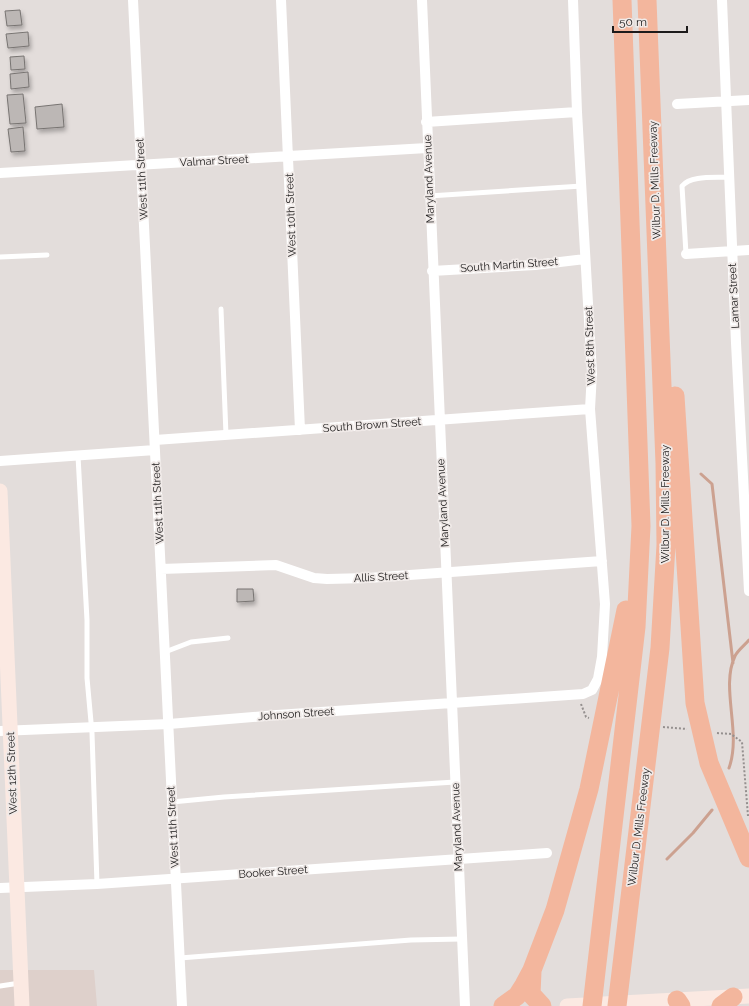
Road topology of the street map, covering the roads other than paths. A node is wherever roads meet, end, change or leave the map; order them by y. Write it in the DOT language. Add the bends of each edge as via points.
graph roads {
  1 [pos="133,0"];
  2 [pos="281,0"];
  3 [pos="422,0"];
  4 [pos="573,0"];
  5 [pos="617,0"];
  6 [pos="622,0"];
  7 [pos="647,0"];
  8 [pos="722,0"];
  9 [pos="625,89"];
  10 [pos="749,100"];
  11 [pos="726,102"];
  12 [pos="677,104"];
  13 [pos="577,112"];
  14 [pos="426,122"];
  15 [pos="427,148"];
  16 [pos="289,156"];
  17 [pos="141,165"];
  18 [pos="0,173"];
  19 [pos="729,177"];
  20 [pos="582,186"];
  21 [pos="429,196"];
  22 [pos="656,218"];
  23 [pos="749,250"];
  24 [pos="732,251"];
  25 [pos="686,254"];
  26 [pos="47,255"];
  27 [pos="0,257"];
  28 [pos="585,259"];
  29 [pos="432,271"];
  30 [pos="221,308"];
  31 [pos="744,399"];
  32 [pos="590,409"];
  33 [pos="439,420"];
  34 [pos="300,430"];
  35 [pos="226,435"];
  36 [pos="155,445"];
  37 [pos="78,456"];
  38 [pos="0,461"];
  39 [pos="640,490"];
  40 [pos="0,491"];
  41 [pos="602,561"];
  42 [pos="161,569"];
  43 [pos="446,572"];
  44 [pos="2,573"];
  45 [pos="749,591"];
  46 [pos="228,638"];
  47 [pos="165,652"];
  48 [pos="592,690"];
  49 [pos="452,704"];
  50 [pos="169,724"];
  51 [pos="92,727"];
  52 [pos="5,730"];
  53 [pos="455,782"];
  54 [pos="172,802"];
  55 [pos="547,853"];
  56 [pos="749,858"];
  57 [pos="458,859"];
  58 [pos="176,878"];
  59 [pos="97,884"];
  60 [pos="17,886"];
  61 [pos="0,888"];
  62 [pos="462,939"];
  63 [pos="180,958"];
  64 [pos="532,970"];
  65 [pos="21,983"];
  66 [pos="0,986"];
  67 [pos="734,999"];
  68 [pos="679,1003"];
  69 [pos="22,1006"];
  70 [pos="182,1006"];
  71 [pos="465,1006"];
  72 [pos="503,1006"];
  73 [pos="542,1006"];
  74 [pos="567,1006"];
  75 [pos="592,1006"];
  76 [pos="617,1006"];
  1 -- 17 [label="street, West 11th Street"];
  2 -- 16 [label="street, West 10th Street"];
  3 -- 14 [label="street, Maryland Avenue"];
  4 -- 13 [label="street, West 8th Street"];
  5 -- 9 [label="highway"];
  6 -- 9 [label="highway"];
  7 -- 22 [label="highway, Wilbur D. Mills Freeway"];
  8 -- 11 [label="street, Lamar Street"];
  9 -- 39 [label="highway"];
  10 -- 11 [label="street"];
  11 -- 12 [label="street"];
  11 -- 19 [label="street, Lamar Street"];
  13 -- 14 [label="street"];
  13 -- 20 [label="street, West 8th Street"];
  14 -- 15 [label="street, Maryland Avenue"];
  15 -- 16 [label="street, Valmar Street"];
  15 -- 21 [label="street, Maryland Avenue"];
  16 -- 17 [label="street, Valmar Street"];
  16 -- 34 [label="street, West 10th Street"];
  17 -- 18 [label="street, Valmar Street"];
  17 -- 36 [label="street, West 11th Street"];
  19 -- 24 [label="street, Lamar Street"];
  19 -- 25 [label="lane" via="692,179 685,181 682,186"];
  20 -- 21 [label="lane"];
  20 -- 28 [label="street, West 8th Street"];
  21 -- 29 [label="street, Maryland Avenue"];
  22 -- 56 [label="highway" via="674,380 695,703 709,762"];
  22 -- 76 [label="highway, Wilbur D. Mills Freeway" via="666,498 664,597 651,729"];
  23 -- 24 [label="street"];
  24 -- 25 [label="street"];
  24 -- 31 [label="street, Lamar Street"];
  26 -- 27 [label="lane"];
  28 -- 29 [label="street, South Martin Street" via="535,265"];
  28 -- 32 [label="street, West 8th Street" via="592,373"];
  29 -- 33 [label="street, Maryland Avenue"];
  30 -- 35 [label="lane"];
  31 -- 45 [label="street, Lamar Street"];
  32 -- 33 [label="street, South Brown Street"];
  32 -- 41 [label="street, West 8th Street"];
  33 -- 34 [label="street, South Brown Street"];
  33 -- 43 [label="street, Maryland Avenue"];
  34 -- 35 [label="street, South Brown Street"];
  35 -- 36 [label="street, South Brown Street"];
  36 -- 37 [label="street, South Brown Street"];
  36 -- 42 [label="street, West 11th Street"];
  37 -- 38 [label="street, South Brown Street"];
  37 -- 51 [label="lane" via="87,620 87,678"];
  39 -- 64 [label="highway" via="623,628 589,790 554,910"];
  39 -- 75 [label="highway" via="641,526 636,627"];
  40 -- 44 [label="main road, West 12th Street"];
  41 -- 43 [label="street, Allis Street"];
  41 -- 48 [label="street, West 8th Street" via="605,631 598,679"];
  42 -- 43 [label="street, Allis Street" via="276,566 314,578 327,579"];
  42 -- 47 [label="street, West 11th Street"];
  43 -- 49 [label="street, Maryland Avenue"];
  44 -- 52 [label="main road, West 12th Street"];
  46 -- 47 [label="lane" via="191,642"];
  47 -- 50 [label="street, West 11th Street"];
  48 -- 49 [label="street, Johnson Street" via="576,694"];
  49 -- 50 [label="street, Johnson Street"];
  49 -- 53 [label="street, Maryland Avenue"];
  50 -- 51 [label="street, Johnson Street"];
  50 -- 54 [label="street, West 11th Street"];
  51 -- 52 [label="street, Johnson Street"];
  51 -- 59 [label="lane"];
  52 -- 60 [label="main road, West 12th Street"];
  53 -- 54 [label="lane"];
  53 -- 57 [label="street, Maryland Avenue"];
  54 -- 58 [label="street, West 11th Street"];
  55 -- 57 [label="street, Booker Street"];
  57 -- 58 [label="street, Booker Street"];
  57 -- 62 [label="street, Maryland Avenue"];
  58 -- 59 [label="street, Booker Street"];
  58 -- 63 [label="street, West 11th Street"];
  59 -- 60 [label="street, Booker Street"];
  60 -- 61 [label="street, Booker Street"];
  60 -- 65 [label="main road, West 12th Street"];
  62 -- 63 [label="lane" via="411,940"];
  62 -- 71 [label="street, Maryland Avenue"];
  63 -- 70 [label="street, West 11th Street"];
  64 -- 72 [label="highway" via="517,996"];
  64 -- 73 [label="highway" via="531,994"];
  65 -- 66 [label="lane"];
  65 -- 69 [label="main road, West 12th Street"];
  67 -- 68 [label="main road"];
  68 -- 74 [label="main road" via="652,1001"];
}
